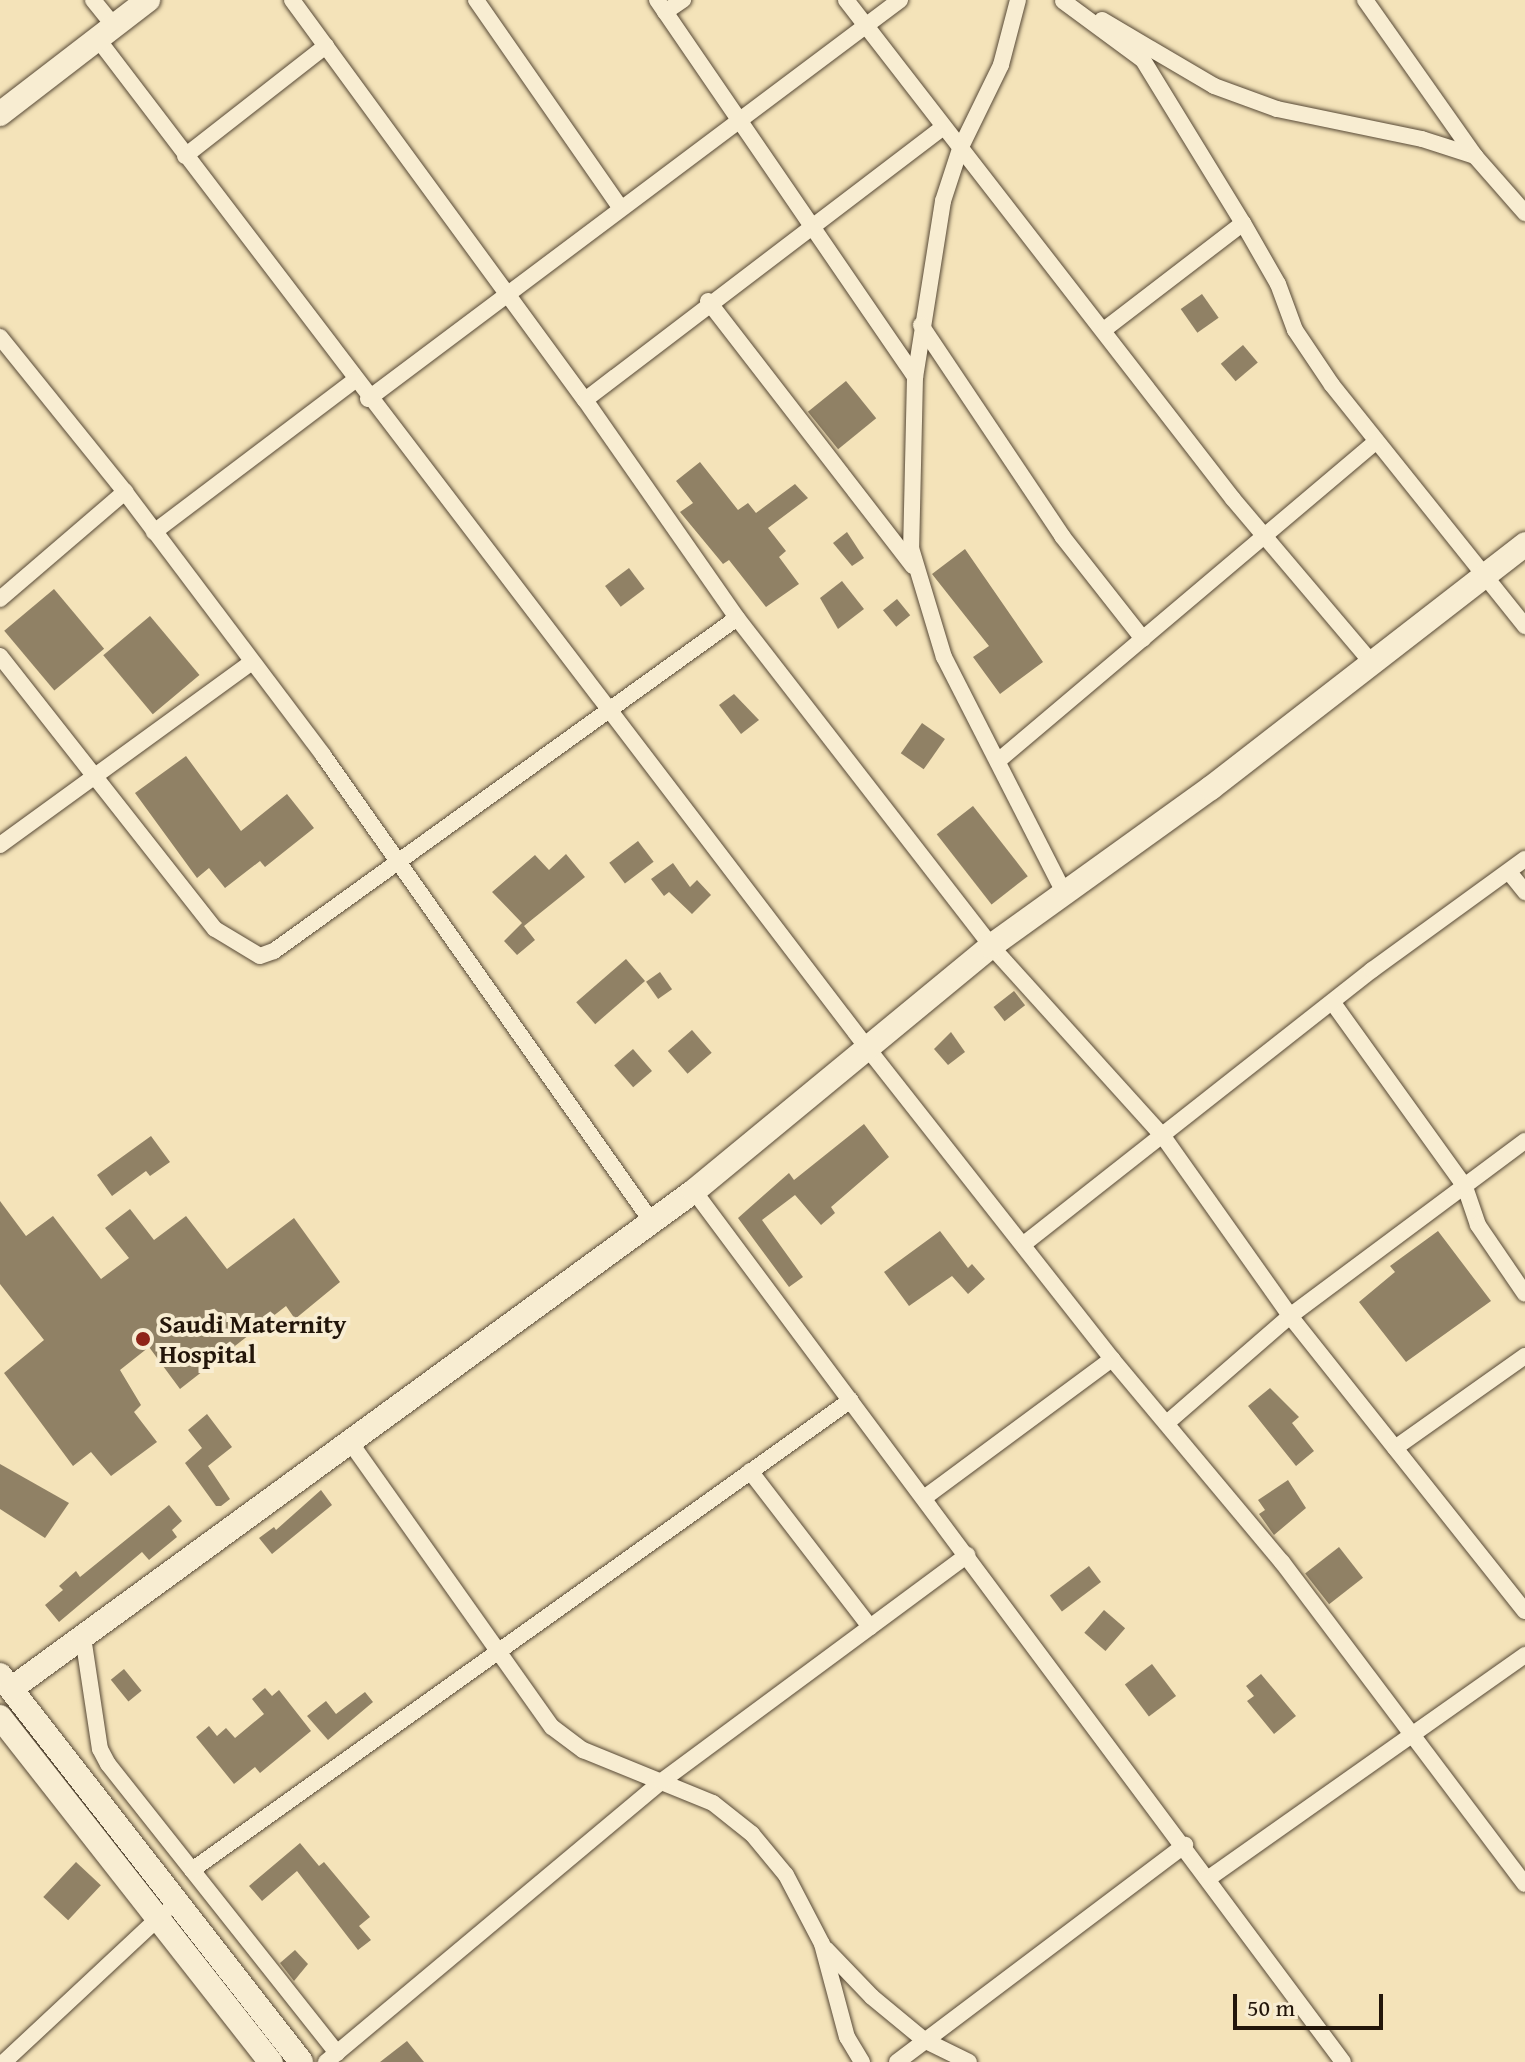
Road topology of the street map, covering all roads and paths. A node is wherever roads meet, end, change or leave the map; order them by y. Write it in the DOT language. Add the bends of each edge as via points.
graph roads {
  1 [pos="93,0"];
  2 [pos="148,0"];
  3 [pos="292,0"];
  4 [pos="476,0"];
  5 [pos="683,0"];
  6 [pos="846,0"];
  7 [pos="900,0"];
  8 [pos="1018,0"];
  9 [pos="1062,0"];
  10 [pos="1365,0"];
  11 [pos="661,6"];
  12 [pos="865,27"];
  13 [pos="105,32"];
  14 [pos="326,46"];
  15 [pos="0,114"];
  16 [pos="739,122"];
  17 [pos="943,127"];
  18 [pos="960,149"];
  19 [pos="185,156"];
  20 [pos="1475,156"];
  21 [pos="620,207"];
  22 [pos="1525,213"];
  23 [pos="1243,223"];
  24 [pos="811,226"];
  25 [pos="506,292"];
  26 [pos="708,301"];
  27 [pos="921,325"];
  28 [pos="1105,329"];
  29 [pos="0,337"];
  30 [pos="6,358"];
  31 [pos="915,377"];
  32 [pos="354,381"];
  33 [pos="368,399"];
  34 [pos="585,400"];
  35 [pos="1376,441"];
  36 [pos="125,492"];
  37 [pos="154,532"];
  38 [pos="1265,538"];
  39 [pos="1525,544"];
  40 [pos="914,567"];
  41 [pos="1485,575"];
  42 [pos="0,599"];
  43 [pos="737,618"];
  44 [pos="1525,626"];
  45 [pos="1143,639"];
  46 [pos="0,656"];
  47 [pos="252,662"];
  48 [pos="1371,662"];
  49 [pos="611,706"];
  50 [pos="998,761"];
  51 [pos="92,774"];
  52 [pos="0,845"];
  53 [pos="398,859"];
  54 [pos="1525,859"];
  55 [pos="1509,872"];
  56 [pos="1063,891"];
  57 [pos="1525,892"];
  58 [pos="991,946"];
  59 [pos="1333,1003"];
  60 [pos="865,1045"];
  61 [pos="1162,1135"];
  62 [pos="1525,1141"];
  63 [pos="1465,1187"];
  64 [pos="694,1191"];
  65 [pos="652,1222"];
  66 [pos="1025,1243"];
  67 [pos="1525,1294"];
  68 [pos="1290,1316"];
  69 [pos="1525,1356"];
  70 [pos="1112,1359"];
  71 [pos="851,1400"];
  72 [pos="1168,1422"];
  73 [pos="350,1442"];
  74 [pos="1395,1448"];
  75 [pos="750,1471"];
  76 [pos="924,1498"];
  77 [pos="967,1555"];
  78 [pos="1525,1611"];
  79 [pos="870,1627"];
  80 [pos="83,1637"];
  81 [pos="498,1650"];
  82 [pos="1525,1655"];
  83 [pos="5,1682"];
  84 [pos="0,1717"];
  85 [pos="1410,1736"];
  86 [pos="662,1781"];
  87 [pos="162,1832"];
  88 [pos="1185,1845"];
  89 [pos="139,1854"];
  90 [pos="192,1870"];
  91 [pos="1209,1878"];
  92 [pos="1525,1884"];
  93 [pos="167,1911"];
  94 [pos="822,1944"];
  95 [pos="257,1957"];
  96 [pos="234,1976"];
  97 [pos="924,2040"];
  98 [pos="331,2057"];
  99 [pos="4,2062"];
  100 [pos="271,2062"];
  101 [pos="301,2062"];
  102 [pos="862,2062"];
  103 [pos="897,2062"];
  104 [pos="969,2062"];
  105 [pos="1343,2062"];
  1 -- 13 [label="street"];
  2 -- 13 [label="street"];
  3 -- 14 [label="street"];
  4 -- 21 [label="street"];
  5 -- 11 [label="street"];
  6 -- 12 [label="street"];
  7 -- 12 [label="street"];
  8 -- 18 [label="street" via="1001,65"];
  9 -- 20 [label="street" via="1214,86 1277,109 1422,139"];
  9 -- 23 [label="street" via="1143,60"];
  10 -- 20 [label="street"];
  11 -- 16 [label="street"];
  12 -- 16 [label="street"];
  12 -- 17 [label="street"];
  13 -- 15 [label="street"];
  13 -- 19 [label="street"];
  14 -- 19 [label="street"];
  14 -- 25 [label="street"];
  16 -- 21 [label="street"];
  16 -- 24 [label="street"];
  17 -- 18 [label="street"];
  17 -- 24 [label="street"];
  18 -- 27 [label="street" via="943,201"];
  18 -- 28 [label="street"];
  19 -- 32 [label="street"];
  20 -- 22 [label="street"];
  21 -- 25 [label="street"];
  23 -- 28 [label="street"];
  23 -- 35 [label="street" via="1278,284 1295,330"];
  24 -- 26 [label="street"];
  24 -- 31 [label="street"];
  25 -- 33 [label="street"];
  25 -- 34 [label="street"];
  26 -- 34 [label="street"];
  26 -- 40 [label="street"];
  27 -- 31 [label="street"];
  27 -- 45 [label="street" via="1062,536"];
  28 -- 38 [label="street"];
  29 -- 30 [label="street"];
  30 -- 36 [label="street"];
  31 -- 40 [label="street"];
  32 -- 33 [label="street"];
  32 -- 37 [label="street"];
  33 -- 49 [label="street"];
  34 -- 43 [label="street"];
  35 -- 38 [label="street"];
  35 -- 41 [label="street"];
  36 -- 37 [label="street"];
  36 -- 42 [label="street"];
  37 -- 47 [label="street"];
  38 -- 45 [label="street"];
  38 -- 48 [label="street"];
  39 -- 41 [label="street"];
  40 -- 50 [label="street" via="944,657"];
  41 -- 44 [label="street"];
  41 -- 48 [label="street"];
  43 -- 49 [label="street"];
  43 -- 58 [label="street"];
  45 -- 50 [label="street"];
  46 -- 51 [label="street"];
  47 -- 51 [label="street"];
  47 -- 53 [label="street"];
  48 -- 56 [label="street" via="1211,788"];
  49 -- 53 [label="street"];
  49 -- 60 [label="street"];
  50 -- 56 [label="street"];
  51 -- 52 [label="street"];
  51 -- 53 [label="street" via="215,929 260,956"];
  53 -- 65 [label="street"];
  54 -- 55 [label="street"];
  55 -- 57 [label="street"];
  55 -- 59 [label="street"];
  56 -- 58 [label="street"];
  58 -- 60 [label="street"];
  58 -- 61 [label="street"];
  59 -- 61 [label="street"];
  59 -- 63 [label="street"];
  60 -- 64 [label="street"];
  60 -- 66 [label="street"];
  61 -- 66 [label="street"];
  61 -- 68 [label="street"];
  62 -- 63 [label="street"];
  63 -- 67 [label="street" via="1478,1225"];
  63 -- 68 [label="street"];
  64 -- 65 [label="street"];
  64 -- 71 [label="street"];
  65 -- 73 [label="street"];
  66 -- 70 [label="street"];
  68 -- 72 [label="street"];
  68 -- 74 [label="street"];
  69 -- 74 [label="street"];
  70 -- 72 [label="street"];
  70 -- 76 [label="street"];
  71 -- 75 [label="street"];
  71 -- 76 [label="street"];
  72 -- 85 [label="street" via="1282,1562"];
  73 -- 80 [label="street"];
  73 -- 81 [label="street"];
  74 -- 78 [label="street"];
  75 -- 79 [label="street"];
  75 -- 81 [label="street"];
  76 -- 77 [label="street"];
  77 -- 79 [label="street"];
  77 -- 88 [label="street"];
  79 -- 86 [label="street"];
  80 -- 83 [label="street"];
  80 -- 87 [label="street" via="100,1749"];
  81 -- 86 [label="street" via="564,1740"];
  81 -- 90 [label="street"];
  82 -- 85 [label="street"];
  83 -- 89 [label="street"];
  84 -- 93 [label="street"];
  85 -- 91 [label="street"];
  85 -- 92 [label="street"];
  86 -- 94 [label="street" via="713,1803 752,1834 786,1875"];
  86 -- 98 [label="street"];
  87 -- 89 [label="street"];
  87 -- 90 [label="street"];
  88 -- 91 [label="street"];
  88 -- 97 [label="street"];
  89 -- 93 [label="street"];
  90 -- 95 [label="street"];
  91 -- 105 [label="street"];
  93 -- 96 [label="street"];
  93 -- 99 [label="street"];
  93 -- 100 [label="street"];
  94 -- 97 [label="street" via="872,1997"];
  94 -- 102 [label="street" via="847,2037"];
  95 -- 96 [label="street"];
  95 -- 98 [label="street"];
  96 -- 101 [label="street"];
  97 -- 103 [label="street"];
  97 -- 104 [label="street"];
}
